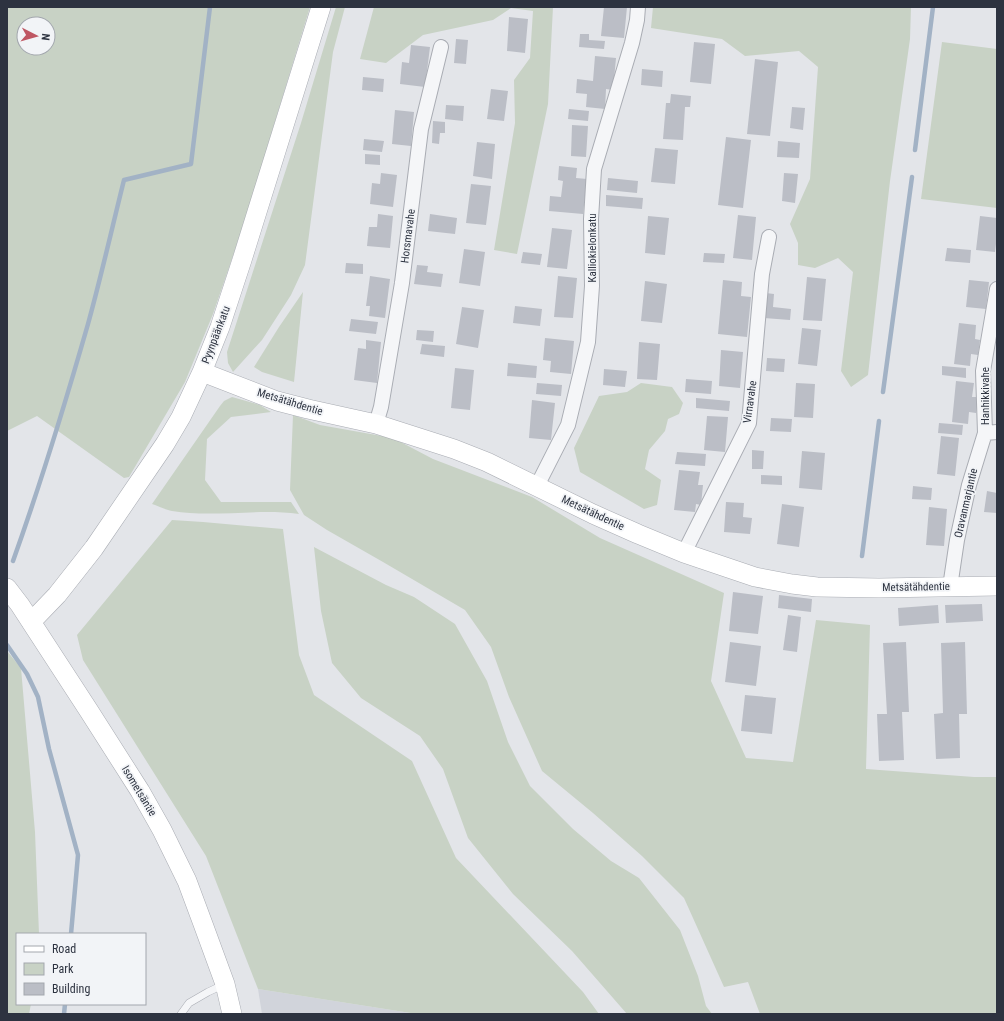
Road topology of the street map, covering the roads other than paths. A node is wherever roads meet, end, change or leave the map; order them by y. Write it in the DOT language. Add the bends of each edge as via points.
graph roads {
  1 [pos="321,7"];
  2 [pos="638,7"];
  3 [pos="441,47"];
  4 [pos="769,238"];
  5 [pos="997,289"];
  6 [pos="202,372"];
  7 [pos="376,424"];
  8 [pos="991,433"];
  9 [pos="537,486"];
  10 [pos="684,553"];
  11 [pos="950,586"];
  12 [pos="997,586"];
  13 [pos="7,588"];
  14 [pos="31,622"];
  15 [pos="225,984"];
  16 [pos="181,1014"];
  17 [pos="232,1014"];
  1 -- 6 [label="main road, Pyynpäänkatu" via="242,260"];
  2 -- 9 [label="street, Kalliokielonkatu" via="632,43 594,169 591,219 592,286 588,342 568,425"];
  3 -- 7 [label="street, Horsmavahe" via="421,129 402,283"];
  4 -- 10 [label="street, Virnavahe" via="762,274 749,423"];
  5 -- 8 [label="street, Hanhikkivahe" via="983,371"];
  6 -- 7 [label="main road, Metsätähdentie" via="277,400"];
  6 -- 14 [label="main road, Pyynpäänkatu" via="181,417 129,498 57,595"];
  7 -- 9 [label="main road, Metsätähdentie" via="454,449"];
  8 -- 11 [label="street, Oravanmarjantie" via="969,485"];
  9 -- 10 [label="main road, Metsätähdentie" via="600,517"];
  10 -- 11 [label="main road, Metsätähdentie" via="755,577 792,584 843,588"];
  11 -- 12 [label="main road, Metsätähdentie"];
  13 -- 14 [label="main road, Isometsäntie"];
  14 -- 15 [label="main road, Isometsäntie" via="140,791 162,830 187,881"];
  15 -- 16 [label="lane" via="189,1003"];
  15 -- 17 [label="main road, Isometsäntie"];
}
